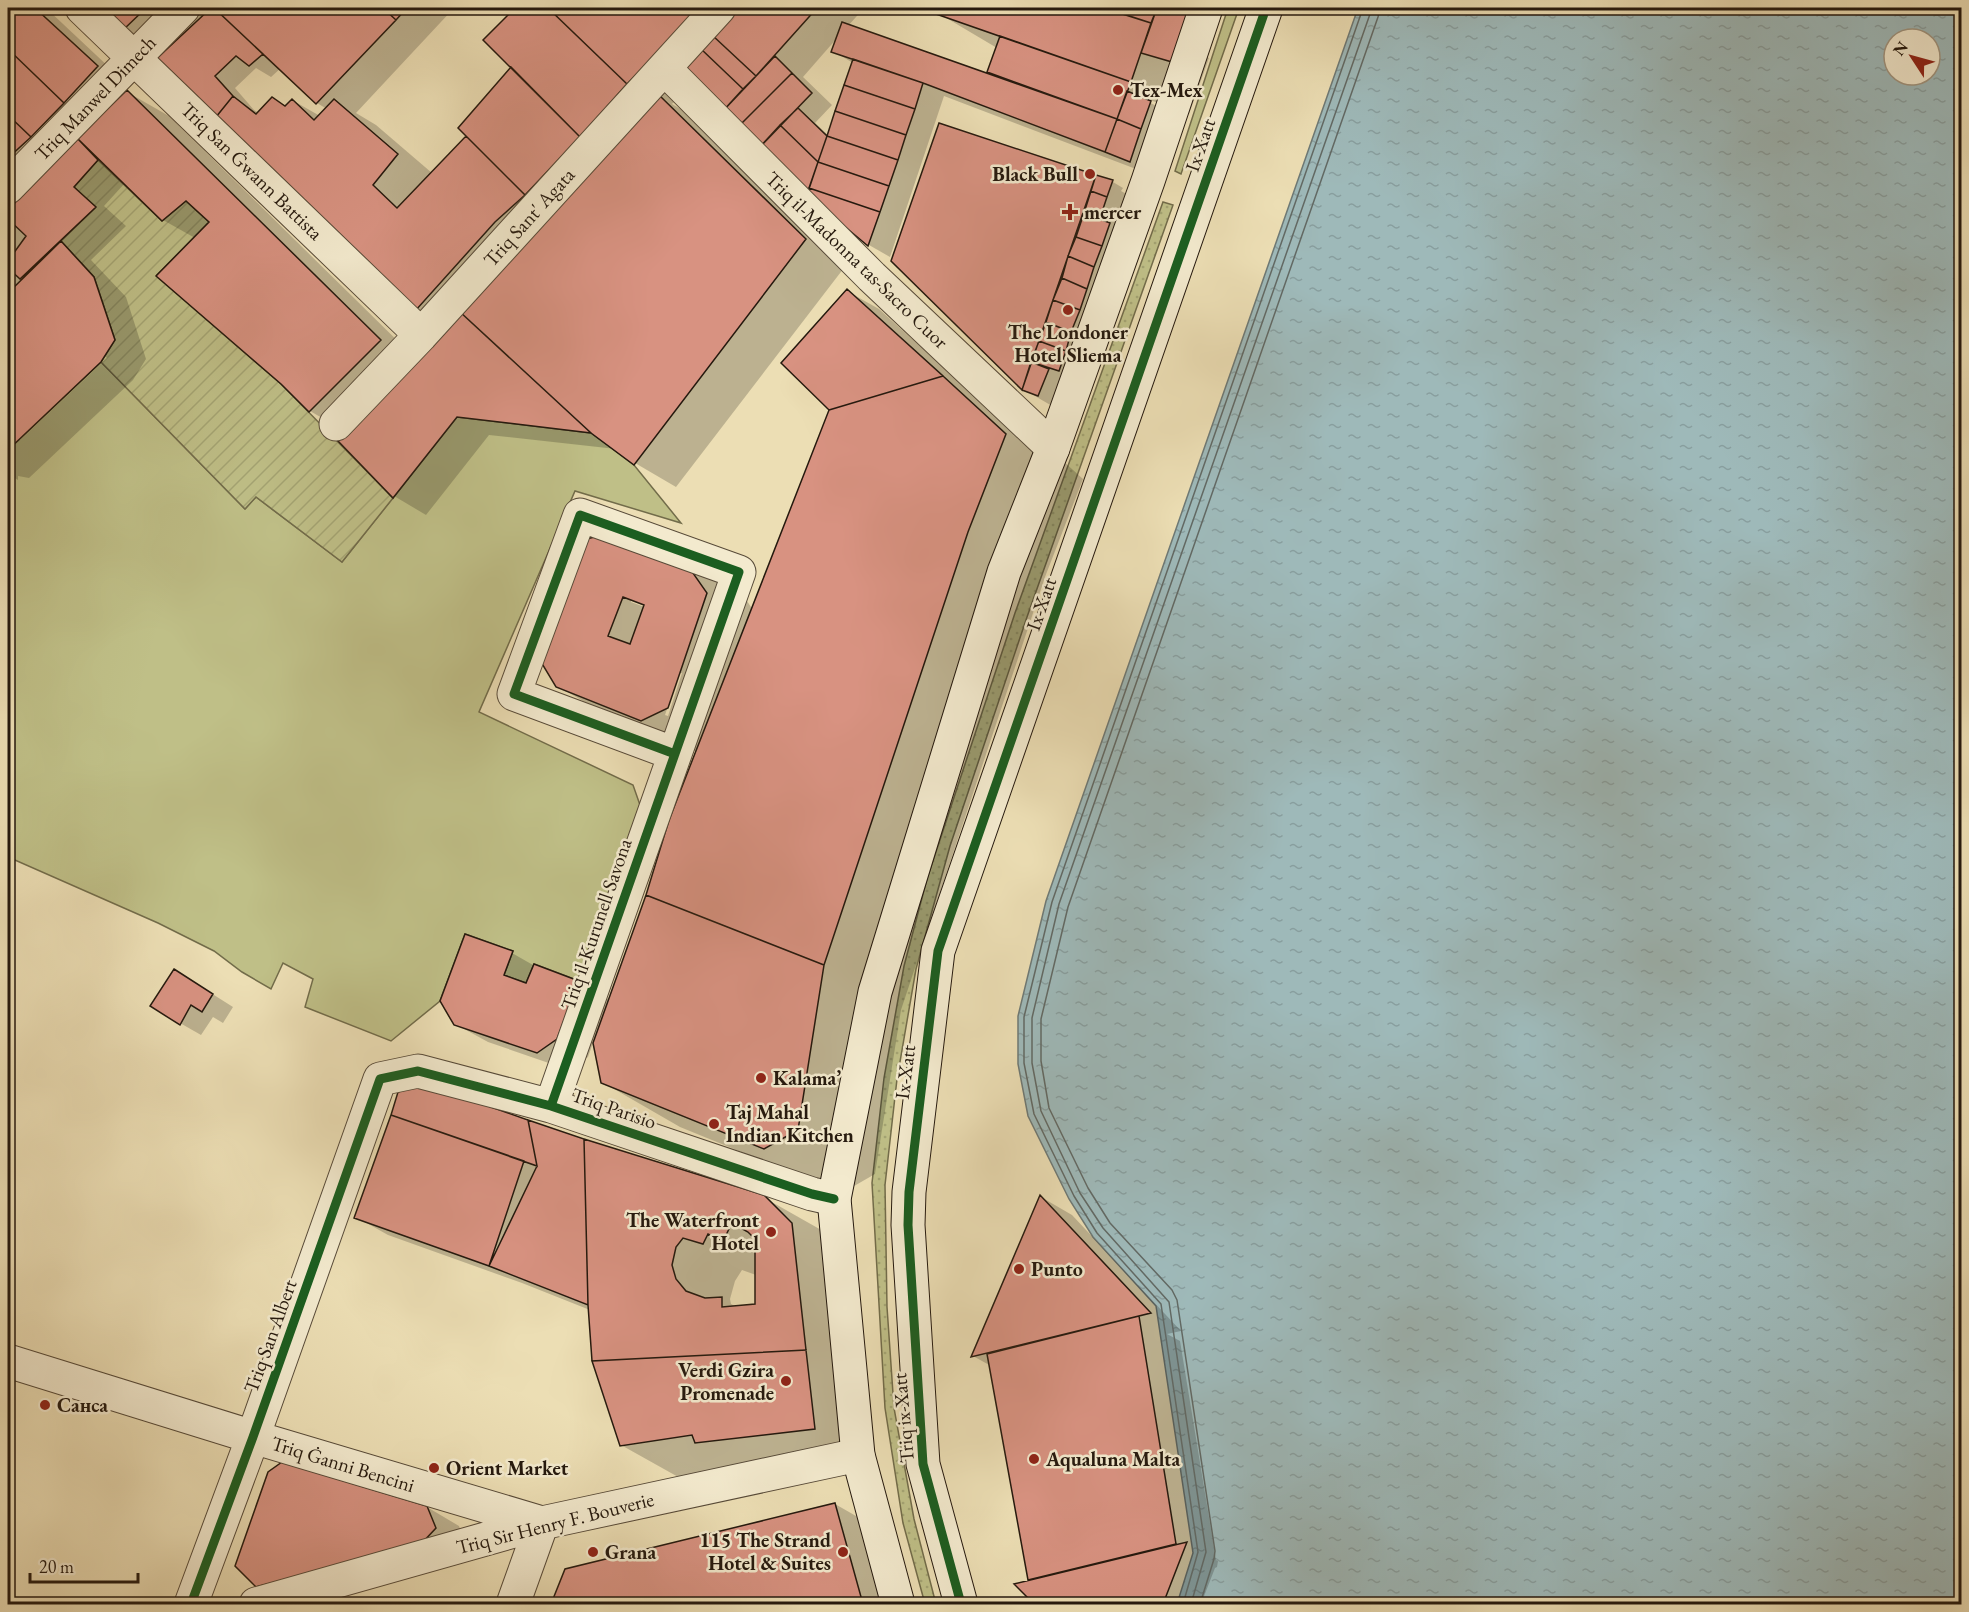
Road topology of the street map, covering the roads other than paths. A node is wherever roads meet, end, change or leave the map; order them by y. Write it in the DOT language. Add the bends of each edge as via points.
graph roads {
  1 [pos="82,8"];
  2 [pos="183,8"];
  3 [pos="719,8"];
  4 [pos="1206,8"];
  5 [pos="1266,8"];
  6 [pos="135,58"];
  7 [pos="665,69"];
  8 [pos="8,188"];
  9 [pos="422,335"];
  10 [pos="336,423"];
  11 [pos="1053,447"];
  12 [pos="675,754"];
  13 [pos="380,1079"];
  14 [pos="550,1106"];
  15 [pos="834,1198"];
  16 [pos="908,1225"];
  17 [pos="8,1361"];
  18 [pos="253,1437"];
  19 [pos="858,1455"];
  20 [pos="542,1523"];
  21 [pos="191,1605"];
  22 [pos="256,1605"];
  23 [pos="513,1605"];
  24 [pos="898,1605"];
  25 [pos="961,1605"];
  1 -- 6 [label="street, Triq San Ġwann Battista"];
  2 -- 6 [label="street, Triq Manwel Dimech"];
  3 -- 7 [label="street, Triq Sant' Agata"];
  4 -- 11 [label="street, Ix-Xatt"];
  5 -- 16 [label="street, Ix-Xatt" via="938,951"];
  6 -- 8 [label="street, Triq Manwel Dimech"];
  6 -- 9 [label="street, Triq San Ġwann Battista"];
  7 -- 9 [label="street, Triq Sant' Agata"];
  7 -- 11 [label="street, Triq il-Madonna tas-Sacro Cuor" via="872,277"];
  9 -- 10 [label="street, Triq Sant' Agata"];
  11 -- 15 [label="street, Ix-Xatt" via="1004,572 875,992"];
  12 -- 12 [label="street, Triq il-Kurunell Savona" via="739,572 580,515 514,694"];
  12 -- 14 [label="street, Triq il-Kurunell Savona"];
  13 -- 14 [label="street, Triq Parisio" via="418,1071"];
  13 -- 18 [label="street, Triq San Albert"];
  14 -- 15 [label="street, Triq Parisio"];
  15 -- 19 [label="street"];
  16 -- 25 [label="street, Triq ix-Xatt" via="924,1464"];
  17 -- 18 [label="street, Triq Ġanni Bencini"];
  18 -- 20 [label="street, Triq Ġanni Bencini"];
  18 -- 21 [label="street, Triq San Albert"];
  19 -- 20 [label="street, Triq Sir Henry F. Bouverie"];
  19 -- 24 [label="street"];
  20 -- 22 [label="street, Triq Sir Henry F. Bouverie"];
  20 -- 23 [label="street"];
}
